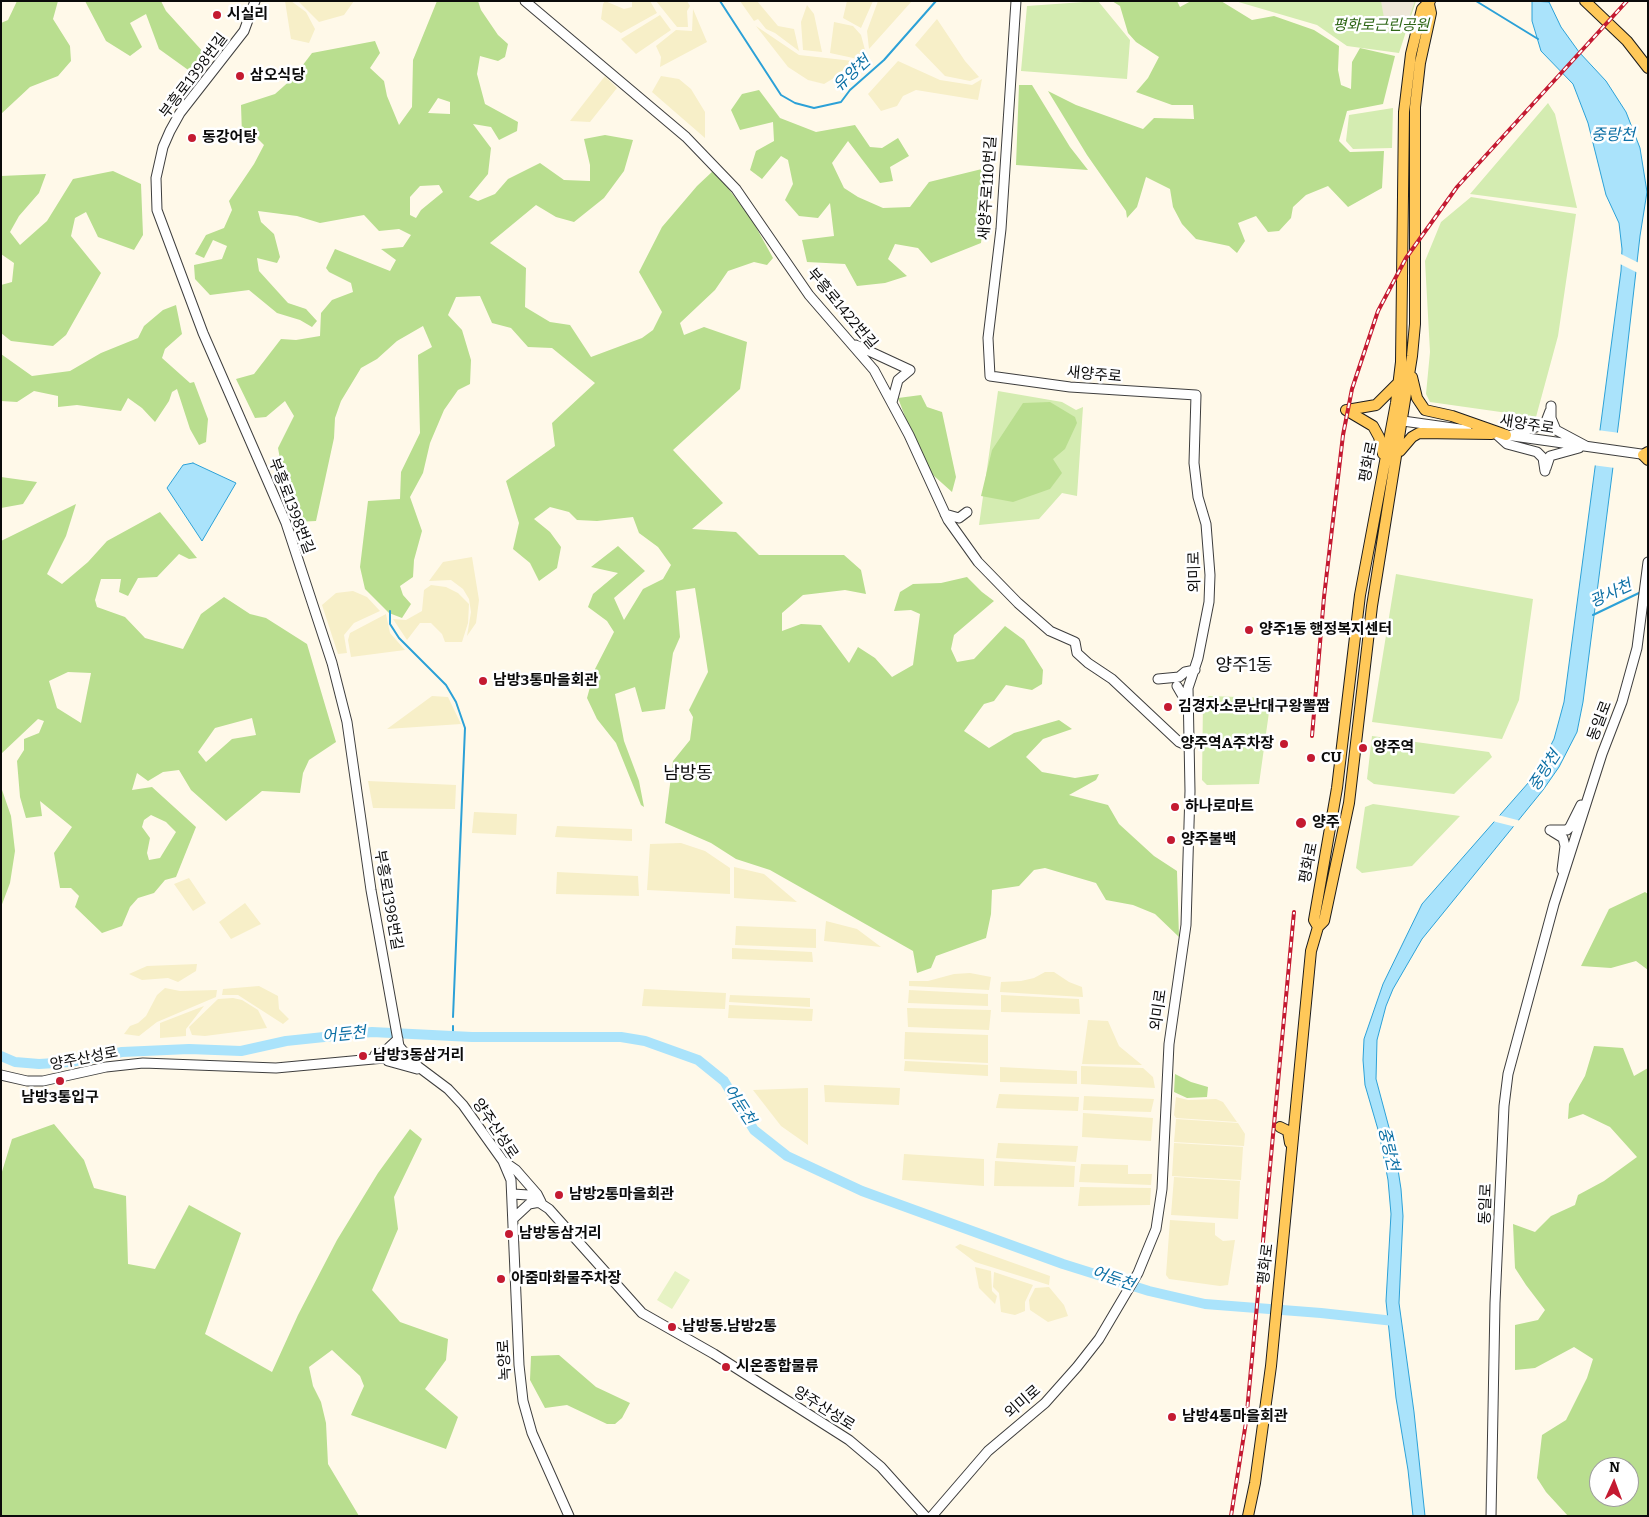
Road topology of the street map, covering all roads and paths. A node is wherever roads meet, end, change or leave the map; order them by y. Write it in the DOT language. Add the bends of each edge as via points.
graph roads {
  1 [pos="255,1"];
  2 [pos="525,1"];
  3 [pos="1016,1"];
  4 [pos="1585,1"];
  5 [pos="1429,2"];
  6 [pos="1648,68"];
  7 [pos="853,344"];
  8 [pos="1410,372"];
  9 [pos="990,376"];
  10 [pos="1398,383"];
  11 [pos="1196,395"];
  12 [pos="892,402"];
  13 [pos="1403,421"];
  14 [pos="1501,435"];
  15 [pos="1586,447"];
  16 [pos="1565,448"];
  17 [pos="1398,454"];
  18 [pos="1645,455"];
  19 [pos="1385,460"];
  20 [pos="967,512"];
  21 [pos="945,514"];
  22 [pos="1647,566"];
  23 [pos="1195,670"];
  24 [pos="1158,679"];
  25 [pos="1177,686"];
  26 [pos="1190,709"];
  27 [pos="1190,748"];
  28 [pos="1592,785"];
  29 [pos="1561,884"];
  30 [pos="1318,927"];
  31 [pos="398,1038"];
  32 [pos="406,1056"];
  33 [pos="363,1060"];
  34 [pos="1,1074"];
  35 [pos="428,1074"];
  36 [pos="1296,1107"];
  37 [pos="1292,1157"];
  38 [pos="503,1161"];
  39 [pos="513,1194"];
  40 [pos="541,1202"];
  41 [pos="514,1218"];
  42 [pos="569,1516"];
  43 [pos="926,1516"];
  44 [pos="932,1516"];
  45 [pos="1248,1516"];
  46 [pos="1491,1516"];
  1 -- 31 [label="street, 부흥로1398번길" via="244,31 180,113 170,131 156,178 156,201 160,221 203,333 286,523 332,663 347,722 371,890"];
  2 -- 7 [label="street, 부흥로1422번길" via="686,137 736,189 809,295"];
  3 -- 9 [label="street, 새양주로110번길" via="1000,229 988,338"];
  4 -- 6 [label="main road" via="1627,41"];
  5 -- 8 [label="main road, 평화로" via="1431,13 1415,107 1416,324"];
  5 -- 10 [label="main road, 평화로" via="1422,9 1404,102 1402,334"];
  7 -- 12 [label="street, 부흥로1422번길" via="874,370"];
  7 -- 12 [label="street" via="910,370 898,380"];
  8 -- 13 [label="main road, 평화로"];
  8 -- 14 [label="main road" via="1417,398 1425,410 1452,416"];
  9 -- 11 [label="street, 새양주로" via="1070,387"];
  10 -- 19 [label="main road, 평화로"];
  10 -- 19 [label="main road" via="1376,405 1346,410 1373,426"];
  11 -- 23 [label="street, 외미로" via="1194,462 1198,497 1206,524 1210,575 1209,602"];
  12 -- 21 [label="street, 부흥로1422번길"];
  13 -- 14 [label="street, 새양주로"];
  13 -- 17 [label="main road, 평화로"];
  14 -- 15 [label="street" via="1545,424 1551,406 1556,430"];
  14 -- 16 [label="street, 새양주로"];
  14 -- 16 [label="street" via="1507,444 1537,452 1543,458 1545,471 1550,456"];
  14 -- 17 [label="main road" via="1419,433 1406,442"];
  15 -- 16 [label="street, 새양주로"];
  15 -- 18 [label="street, 새양주로"];
  17 -- 30 [label="main road, 평화로" via="1372,606 1349,803 1324,921"];
  19 -- 30 [label="main road, 평화로" via="1360,596 1337,788 1314,920"];
  20 -- 21 [label="street" via="960,518"];
  21 -- 27 [label="street, 부흥로1422번길" via="978,562 1018,603 1050,631 1075,642 1077,653"];
  22 -- 28 [label="street, 동일로" via="1637,648 1622,702"];
  23 -- 24 [label="street" via="1179,677"];
  23 -- 26 [label="street, 외미로" via="1188,688"];
  25 -- 26 [label="street"];
  26 -- 27 [label="street, 외미로"];
  27 -- 44 [label="street, 외미로" via="1186,925 1169,1044 1160,1211 1153,1241 1138,1273 1098,1339 1053,1395 988,1451"];
  28 -- 29 [label="street, 동일로"];
  28 -- 29 [label="street" via="1570,827 1567,830 1550,830 1563,838 1565,846"];
  29 -- 46 [label="street, 동일로" via="1516,1040 1504,1106"];
  30 -- 36 [label="main road, 평화로" via="1310,964"];
  31 -- 32 [label="street, 부흥로1398번길"];
  31 -- 33 [label="street" via="384,1052"];
  32 -- 33 [label="street, 양주산성로"];
  32 -- 35 [label="street, 양주산성로"];
  33 -- 34 [label="street, 양주산성로" via="262,1068 143,1063 106,1067 43,1081 27,1081"];
  33 -- 35 [label="street" via="400,1063"];
  35 -- 38 [label="street, 양주산성로" via="463,1105"];
  36 -- 37 [label="main road, 평화로"];
  36 -- 37 [label="main road" via="1290,1121 1280,1127 1288,1131"];
  37 -- 45 [label="main road, 평화로" via="1271,1366"];
  38 -- 39 [label="street, 양주산성로"];
  38 -- 40 [label="street" via="516,1170"];
  39 -- 40 [label="street, 양주산성로" via="528,1195"];
  39 -- 41 [label="street, 녹양로"];
  40 -- 41 [label="street" via="528,1204"];
  40 -- 43 [label="street, 양주산성로" via="642,1312 849,1440 881,1467"];
  41 -- 42 [label="street, 녹양로" via="523,1401 532,1432"];
}
